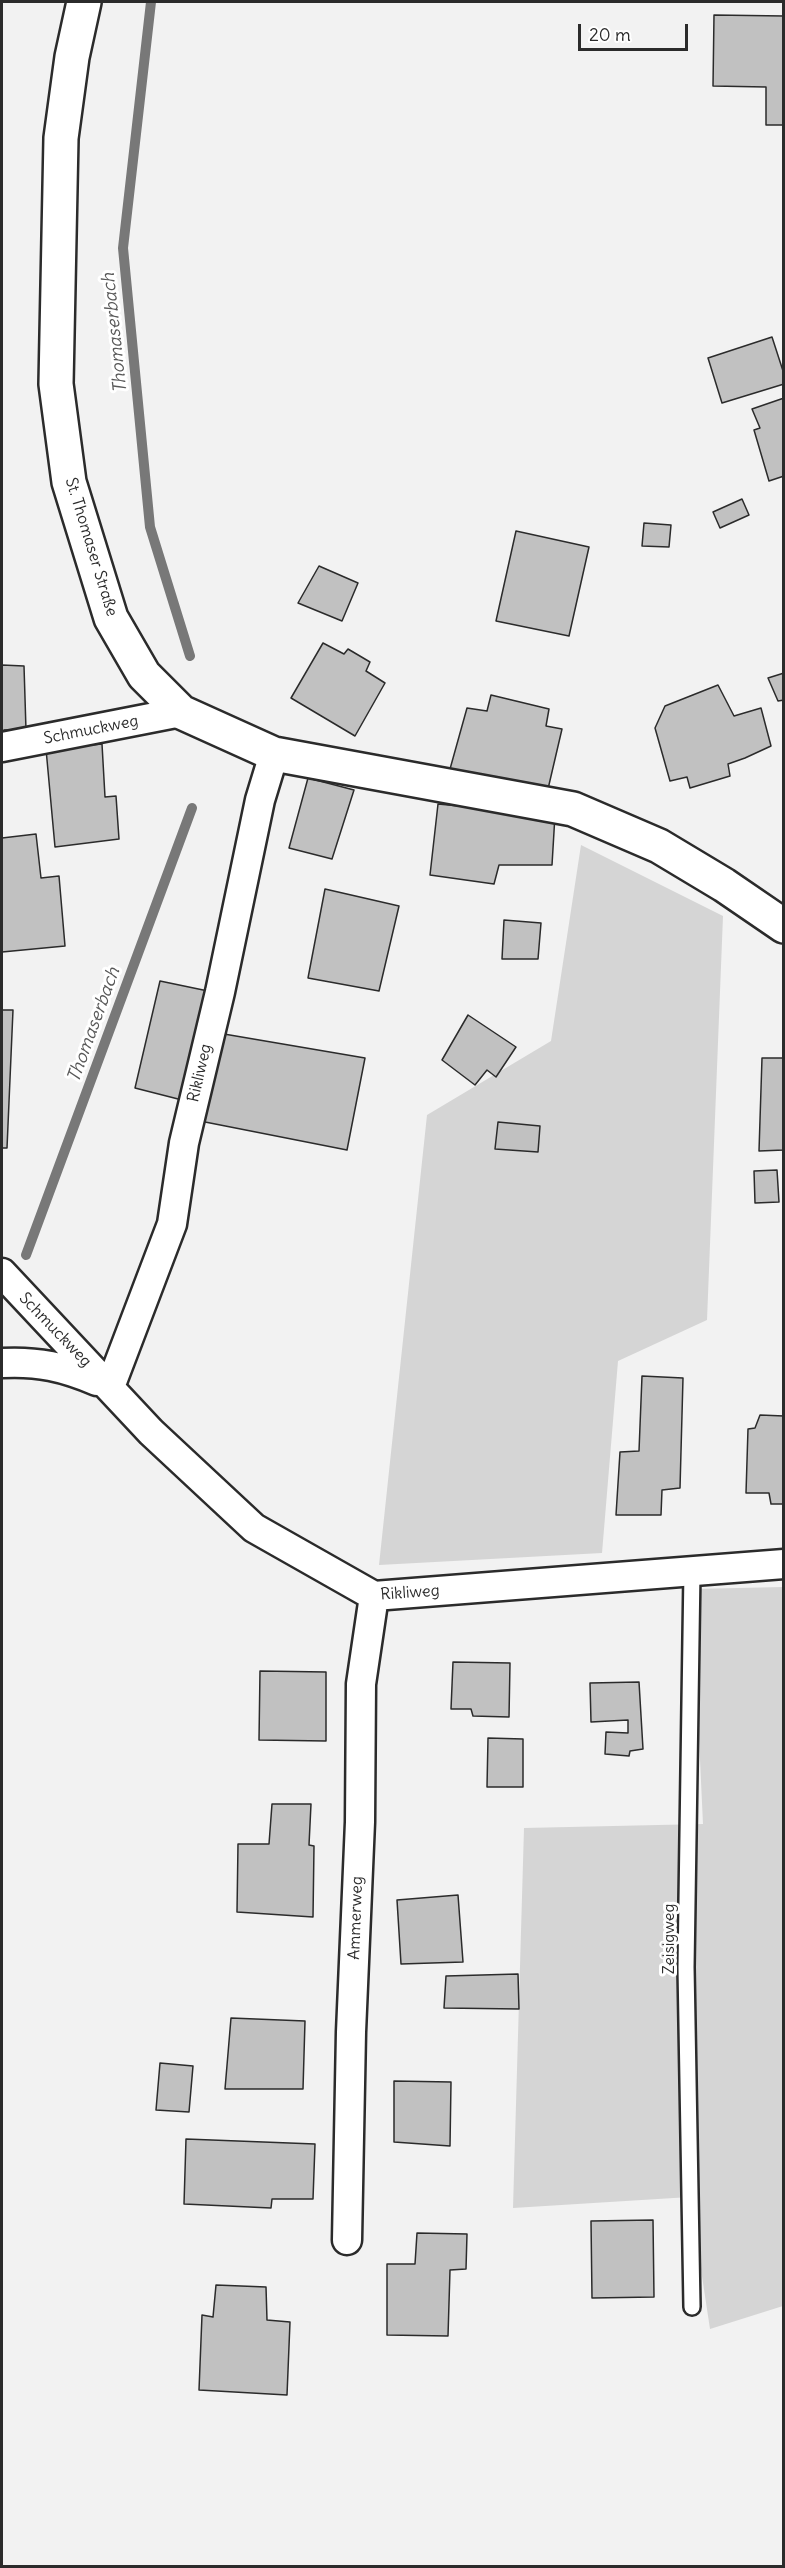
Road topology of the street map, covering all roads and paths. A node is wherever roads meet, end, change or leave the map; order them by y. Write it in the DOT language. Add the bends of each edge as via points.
graph roads {
  1 [pos="84,2"];
  2 [pos="181,712"];
  3 [pos="2,747"];
  4 [pos="274,754"];
  5 [pos="783,926"];
  6 [pos="2,1273"];
  7 [pos="2,1363"];
  8 [pos="110,1387"];
  9 [pos="783,1564"];
  10 [pos="692,1571"];
  11 [pos="374,1596"];
  12 [pos="347,2240"];
  13 [pos="692,2307"];
  1 -- 2 [label="main road, St. Thomaser Straße" via="61,138 56,384 69,482 111,618 144,675"];
  2 -- 3 [label="street, Schmuckweg"];
  2 -- 4 [label="main road, St. Thomaser Straße"];
  4 -- 5 [label="main road, St. Thomaser Straße" via="573,809 659,846"];
  4 -- 8 [label="street, Rikliweg" via="260,800 184,1143 172,1224"];
  6 -- 8 [label="street, Schmuckweg"];
  7 -- 8 [label="street, Rikliweg" via="66,1368"];
  8 -- 11 [label="street, Rikliweg" via="151,1432 254,1528"];
  9 -- 10 [label="street, Rikliweg"];
  10 -- 11 [label="street, Rikliweg"];
  10 -- 13 [label="lane, Zeisigweg" via="686,1956"];
  11 -- 12 [label="street, Ammerweg" via="361,1684"];
}
